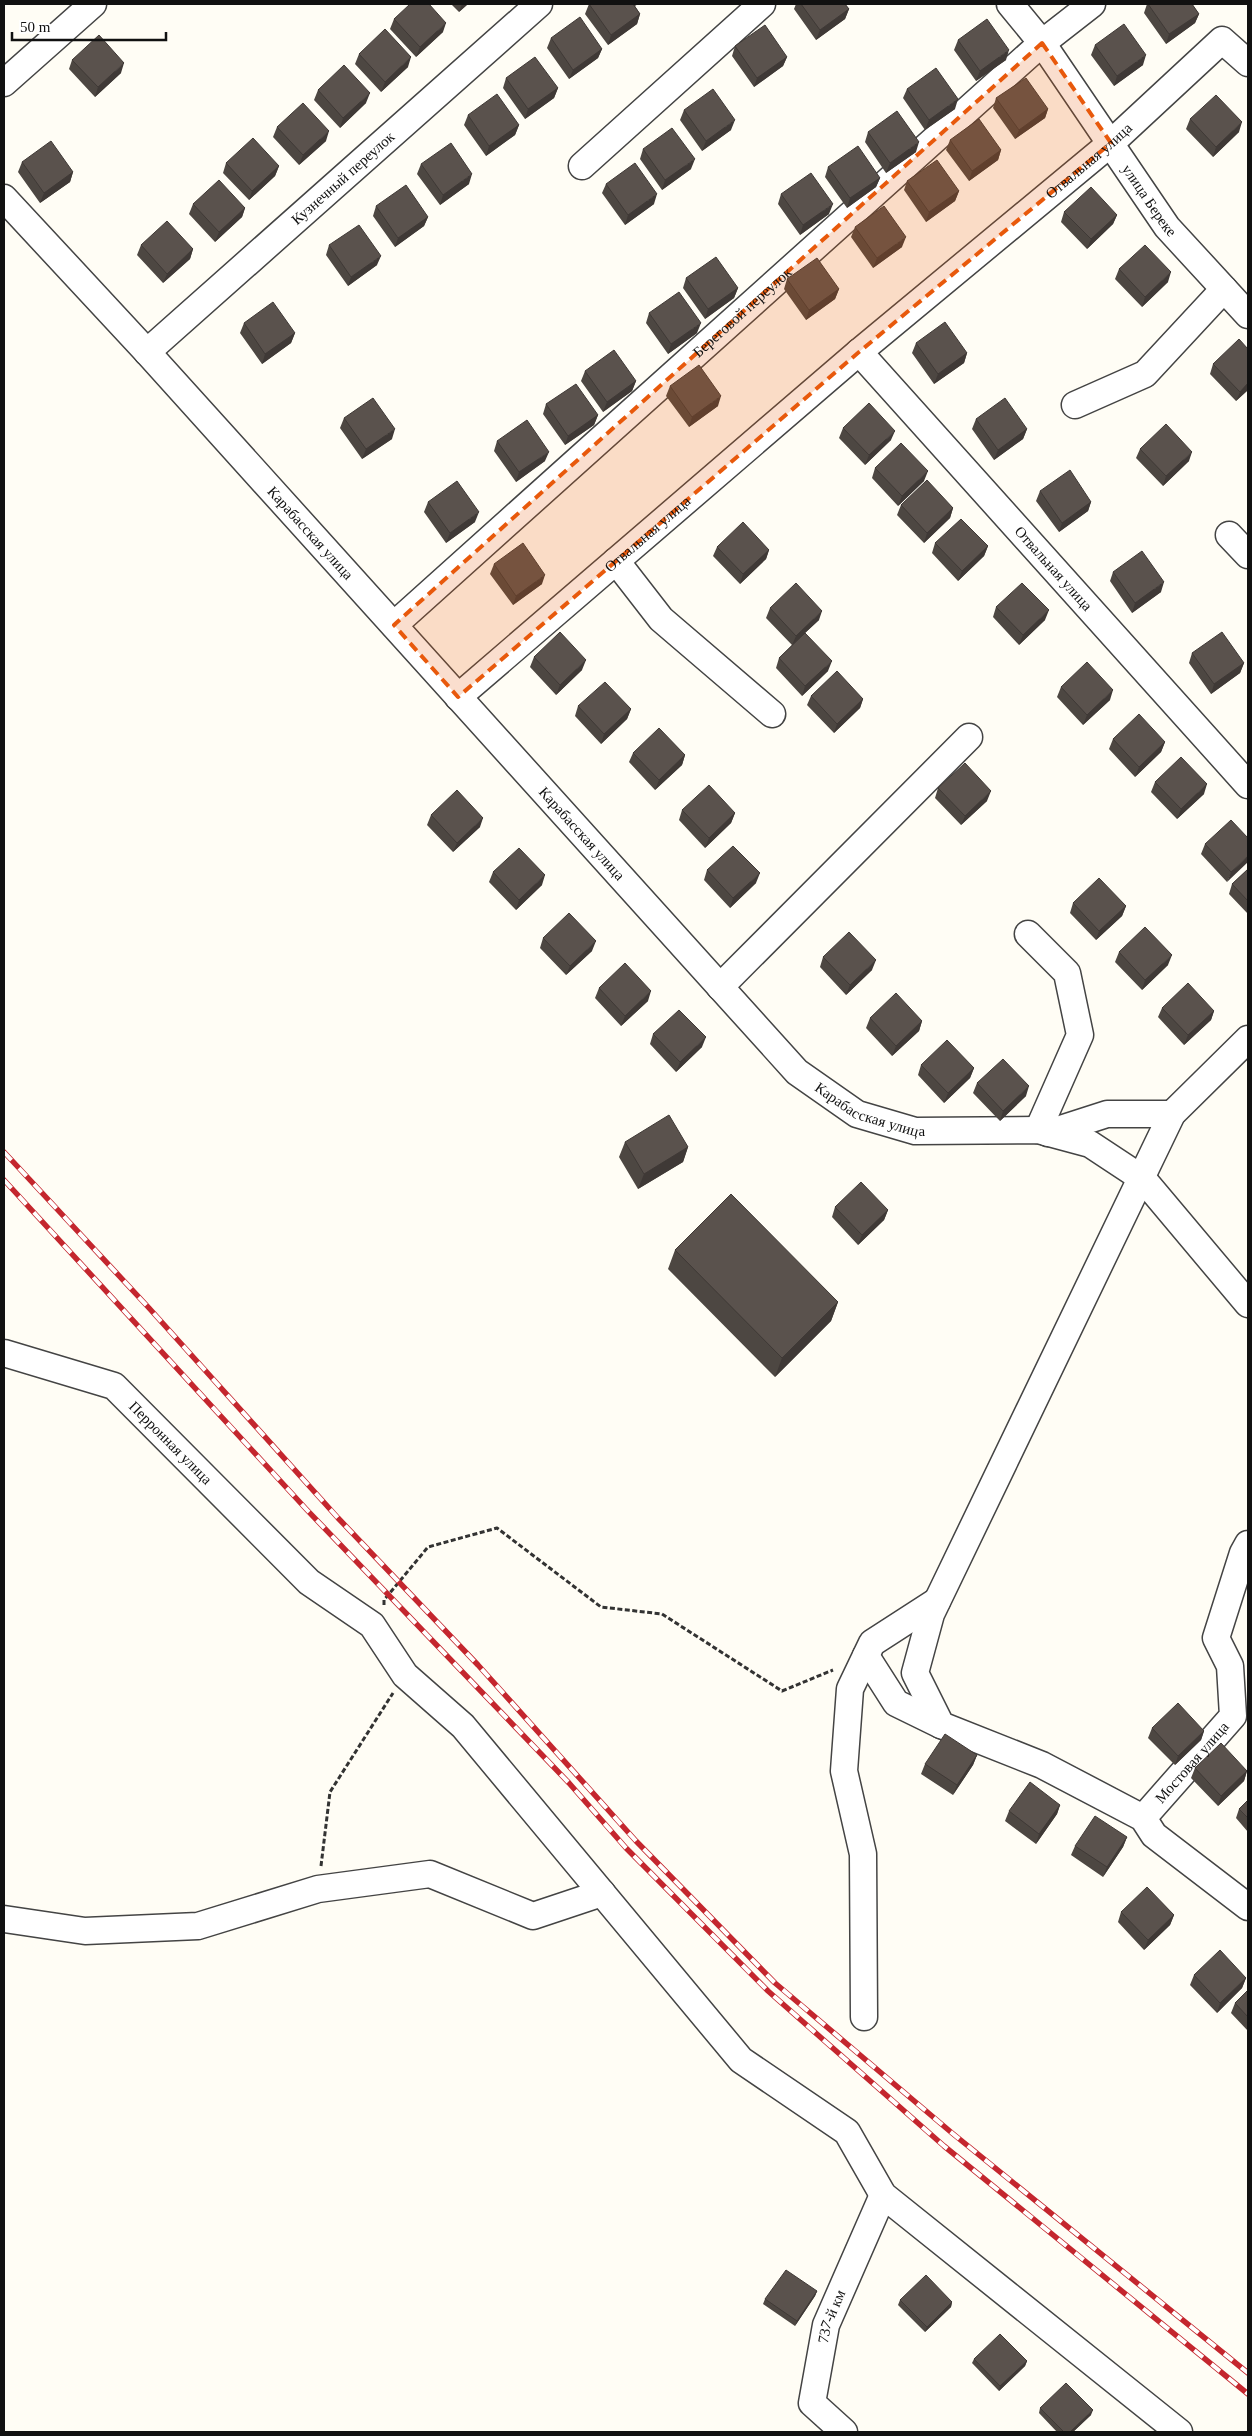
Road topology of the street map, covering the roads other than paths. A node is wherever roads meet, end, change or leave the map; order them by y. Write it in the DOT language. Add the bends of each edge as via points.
graph roads {
  1 [pos="93,4"];
  2 [pos="539,4"];
  3 [pos="762,4"];
  4 [pos="1010,4"];
  5 [pos="1092,4"];
  6 [pos="1042,43"];
  7 [pos="1248,63"];
  8 [pos="4,83"];
  9 [pos="1111,143"];
  10 [pos="582,166"];
  11 [pos="4,198"];
  12 [pos="1224,289"];
  13 [pos="1248,315"];
  14 [pos="147,352"];
  15 [pos="859,352"];
  16 [pos="1075,404"];
  17 [pos="1229,535"];
  18 [pos="1248,555"];
  19 [pos="616,561"];
  20 [pos="394,625"];
  21 [pos="458,697"];
  22 [pos="772,714"];
  23 [pos="969,737"];
  24 [pos="1248,785"];
  25 [pos="1028,934"];
  26 [pos="720,987"];
  27 [pos="1248,1039"];
  28 [pos="1172,1114"];
  29 [pos="1043,1132"];
  30 [pos="1143,1179"];
  31 [pos="1248,1304"];
  32 [pos="4,1353"];
  33 [pos="1248,1544"];
  34 [pos="937,1601"];
  35 [pos="866,1656"];
  36 [pos="941,1725"];
  37 [pos="1143,1818"];
  38 [pos="602,1893"];
  39 [pos="1248,1907"];
  40 [pos="4,1919"];
  41 [pos="864,2018"];
  42 [pos="883,2195"];
  43 [pos="844,2432"];
  44 [pos="1178,2432"];
  1 -- 8 [label="street"];
  2 -- 14 [label="street, Кузнечный переулок"];
  3 -- 10 [label="street"];
  4 -- 6 [label="street, улица Береке"];
  5 -- 6 [label="street, Береговой переулок"];
  6 -- 9 [label="street, улица Береке"];
  6 -- 20 [label="street, Береговой переулок"];
  7 -- 9 [label="street, Отвальная улица" via="1222,40"];
  9 -- 12 [label="street, улица Береке" via="1167,227"];
  9 -- 15 [label="street, Отвальная улица"];
  11 -- 14 [label="street, Карабасская улица"];
  12 -- 13 [label="street, улица Береке"];
  12 -- 16 [label="street" via="1145,374"];
  14 -- 20 [label="street, Карабасская улица"];
  15 -- 19 [label="street, Отвальная улица"];
  15 -- 24 [label="street, Отвальная улица"];
  17 -- 18 [label="street"];
  19 -- 21 [label="street, Отвальная улица"];
  19 -- 22 [label="street" via="661,619"];
  20 -- 21 [label="street, Карабасская улица"];
  21 -- 26 [label="street, Карабасская улица"];
  23 -- 26 [label="street"];
  25 -- 29 [label="street" via="1067,973 1080,1035"];
  26 -- 29 [label="street, Карабасская улица" via="797,1072 857,1114 916,1131"];
  27 -- 28 [label="street"];
  28 -- 29 [label="street" via="1108,1114"];
  28 -- 30 [label="street"];
  29 -- 30 [label="street, Карабасская улица" via="1090,1144"];
  30 -- 31 [label="street, Карабасская улица"];
  30 -- 34 [label="street"];
  32 -- 38 [label="street, Перронная улица" via="114,1386 309,1582 372,1625 405,1675 463,1726"];
  33 -- 37 [label="street, Мостовая улица" via="1216,1638 1230,1666 1233,1716"];
  34 -- 35 [label="street" via="872,1644"];
  34 -- 36 [label="street" via="914,1672"];
  35 -- 36 [label="street" via="896,1703"];
  35 -- 41 [label="street" via="850,1689 844,1770 863,1854"];
  36 -- 37 [label="street" via="1042,1765"];
  37 -- 39 [label="street" via="1154,1836"];
  38 -- 40 [label="street" via="533,1916 430,1874 318,1889 198,1926 85,1931"];
  38 -- 42 [label="street, Перронная улица" via="741,2060 847,2132"];
  42 -- 43 [label="street, 737-й км" via="826,2325 812,2403"];
  42 -- 44 [label="street"];
}
